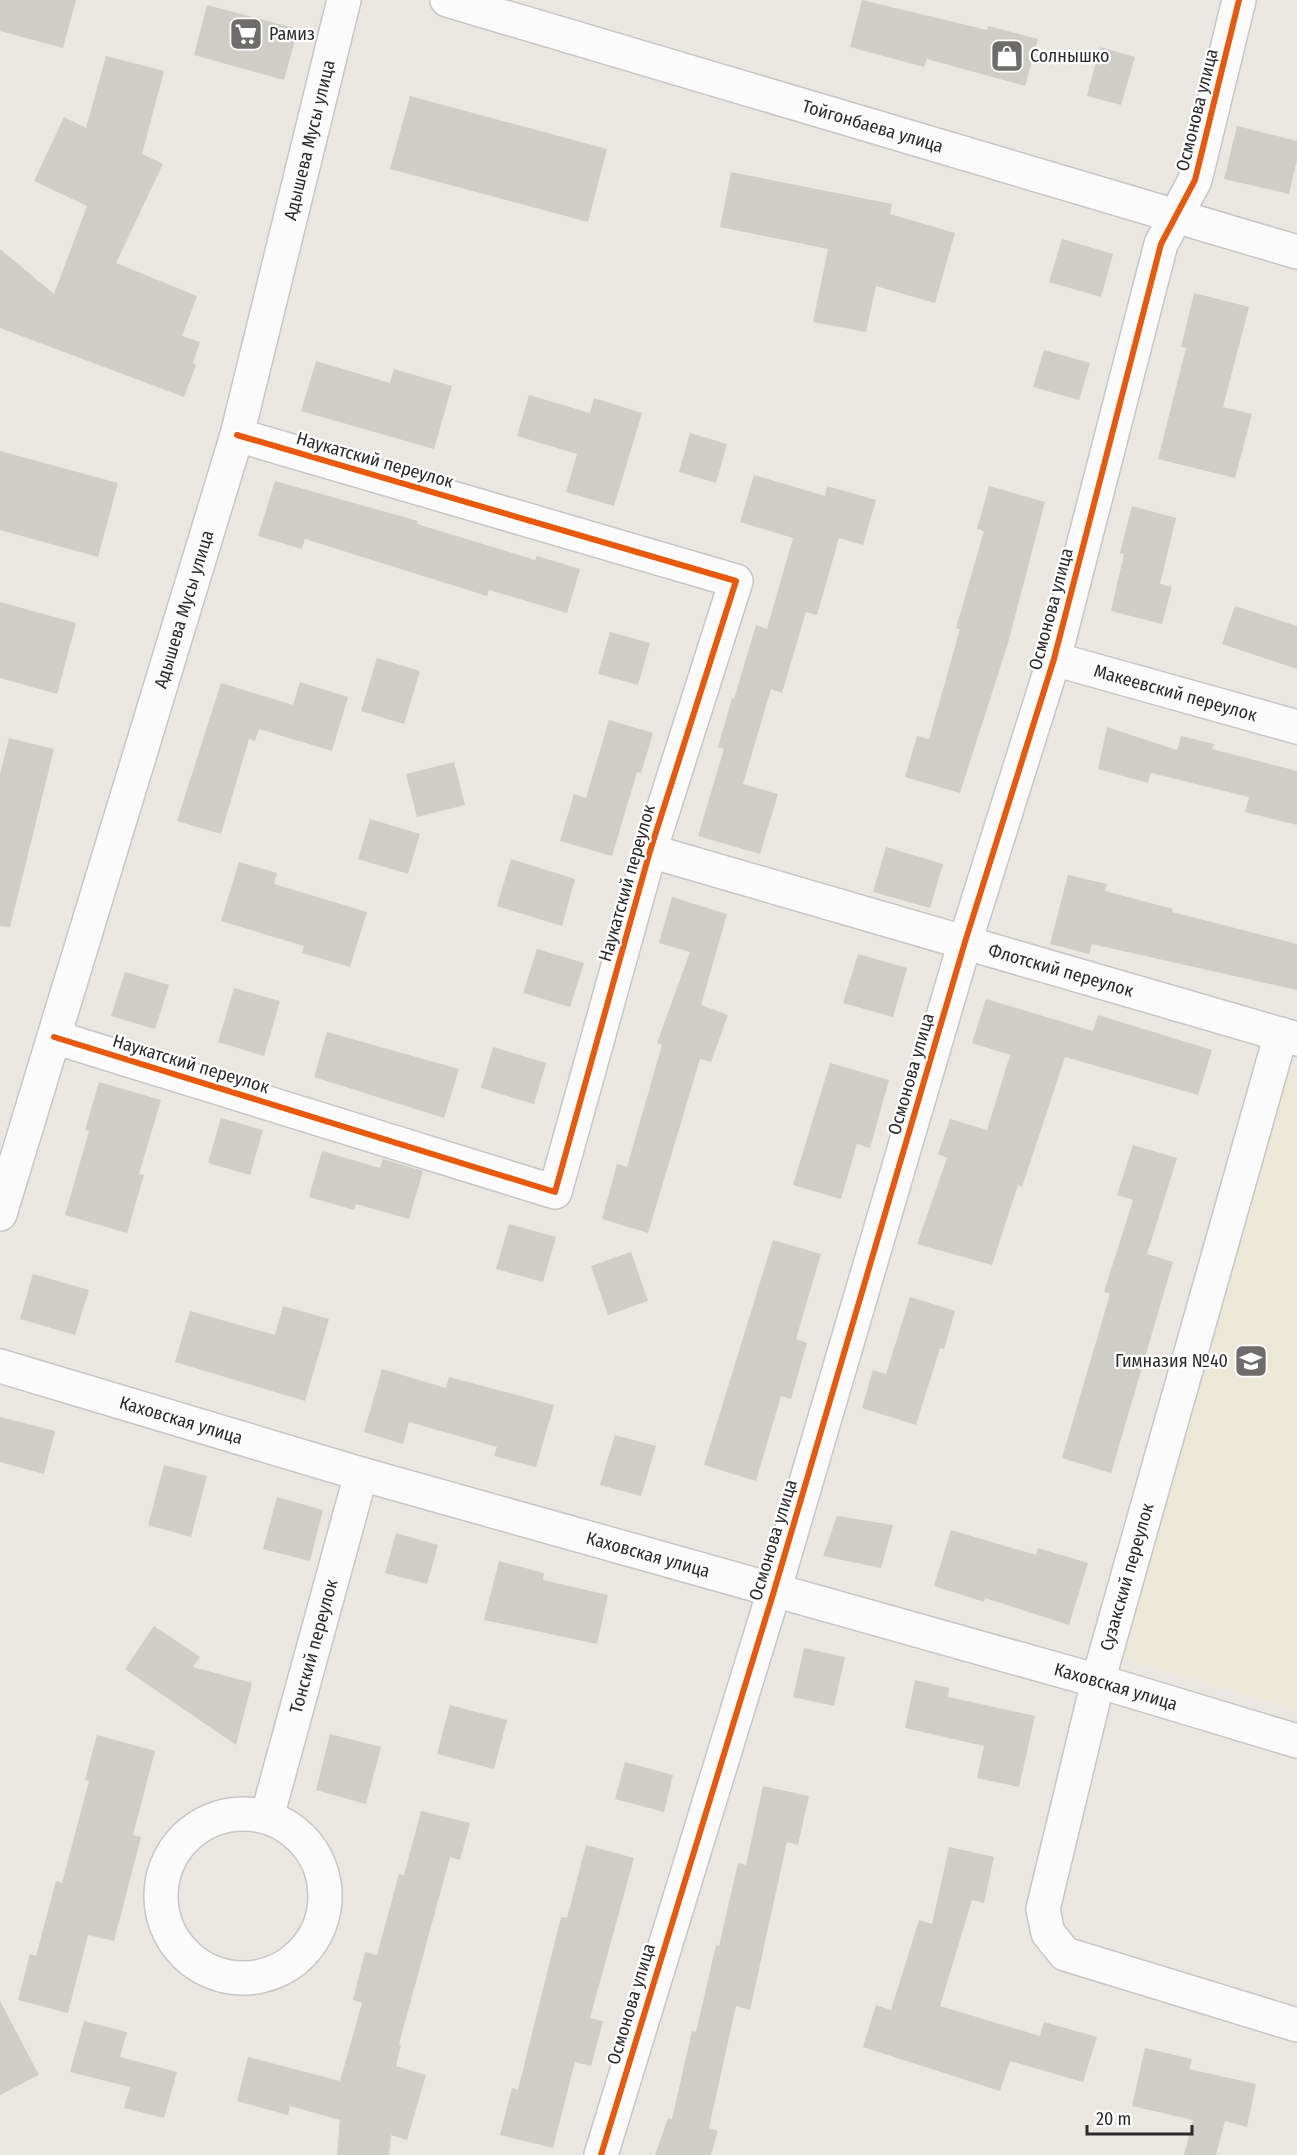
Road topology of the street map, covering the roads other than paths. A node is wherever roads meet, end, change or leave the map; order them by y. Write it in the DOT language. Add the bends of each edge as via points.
graph roads {
  1 [pos="344,0"];
  2 [pos="447,0"];
  3 [pos="1239,0"];
  4 [pos="1176,215"];
  5 [pos="1297,252"];
  6 [pos="237,435"];
  7 [pos="1054,659"];
  8 [pos="1297,727"];
  9 [pos="650,851"];
  10 [pos="965,942"];
  11 [pos="1289,1036"];
  12 [pos="54,1037"];
  13 [pos="0,1214"];
  14 [pos="0,1366"];
  15 [pos="361,1474"];
  16 [pos="774,1591"];
  17 [pos="1098,1681"];
  18 [pos="1297,1741"];
  19 [pos="267,1817"];
  20 [pos="1297,2025"];
  21 [pos="601,2155"];
  1 -- 6 [label="street, Адышева Мусы улица"];
  2 -- 4 [label="street, Тойгонбаева улица"];
  3 -- 4 [label="street, Осмонова улица" via="1195,180"];
  4 -- 5 [label="street, Тойгонбаева улица"];
  4 -- 7 [label="street, Осмонова улица" via="1161,244"];
  6 -- 9 [label="street, Наукатский переулок" via="736,581"];
  6 -- 12 [label="street, Адышева Мусы улица"];
  7 -- 8 [label="street, Макеевский переулок"];
  7 -- 10 [label="street, Осмонова улица"];
  9 -- 10 [label="street, Флотский переулок"];
  9 -- 12 [label="street, Наукатский переулок" via="555,1192"];
  10 -- 11 [label="street, Флотский переулок"];
  10 -- 16 [label="street, Осмонова улица"];
  11 -- 17 [label="street, Сузакский переулок"];
  12 -- 13 [label="street, Адышева Мусы улица"];
  14 -- 15 [label="street, Каховская улица"];
  15 -- 16 [label="street, Каховская улица"];
  15 -- 19 [label="street, Тонский переулок"];
  16 -- 17 [label="street, Каховская улица"];
  16 -- 21 [label="street, Осмонова улица"];
  17 -- 18 [label="street, Каховская улица"];
  17 -- 20 [label="street, Сузакский переулок" via="1043,1909 1048,1933 1065,1954"];
  19 -- 19 [label="street" via="238,1814 220,1817 195,1829 174,1850 162,1877 160,1904 174,1942 193,1963 224,1977 252,1979 280,1971 296,1961 315,1939 325,1912 325,1882 316,1855 297,1833"];
}
